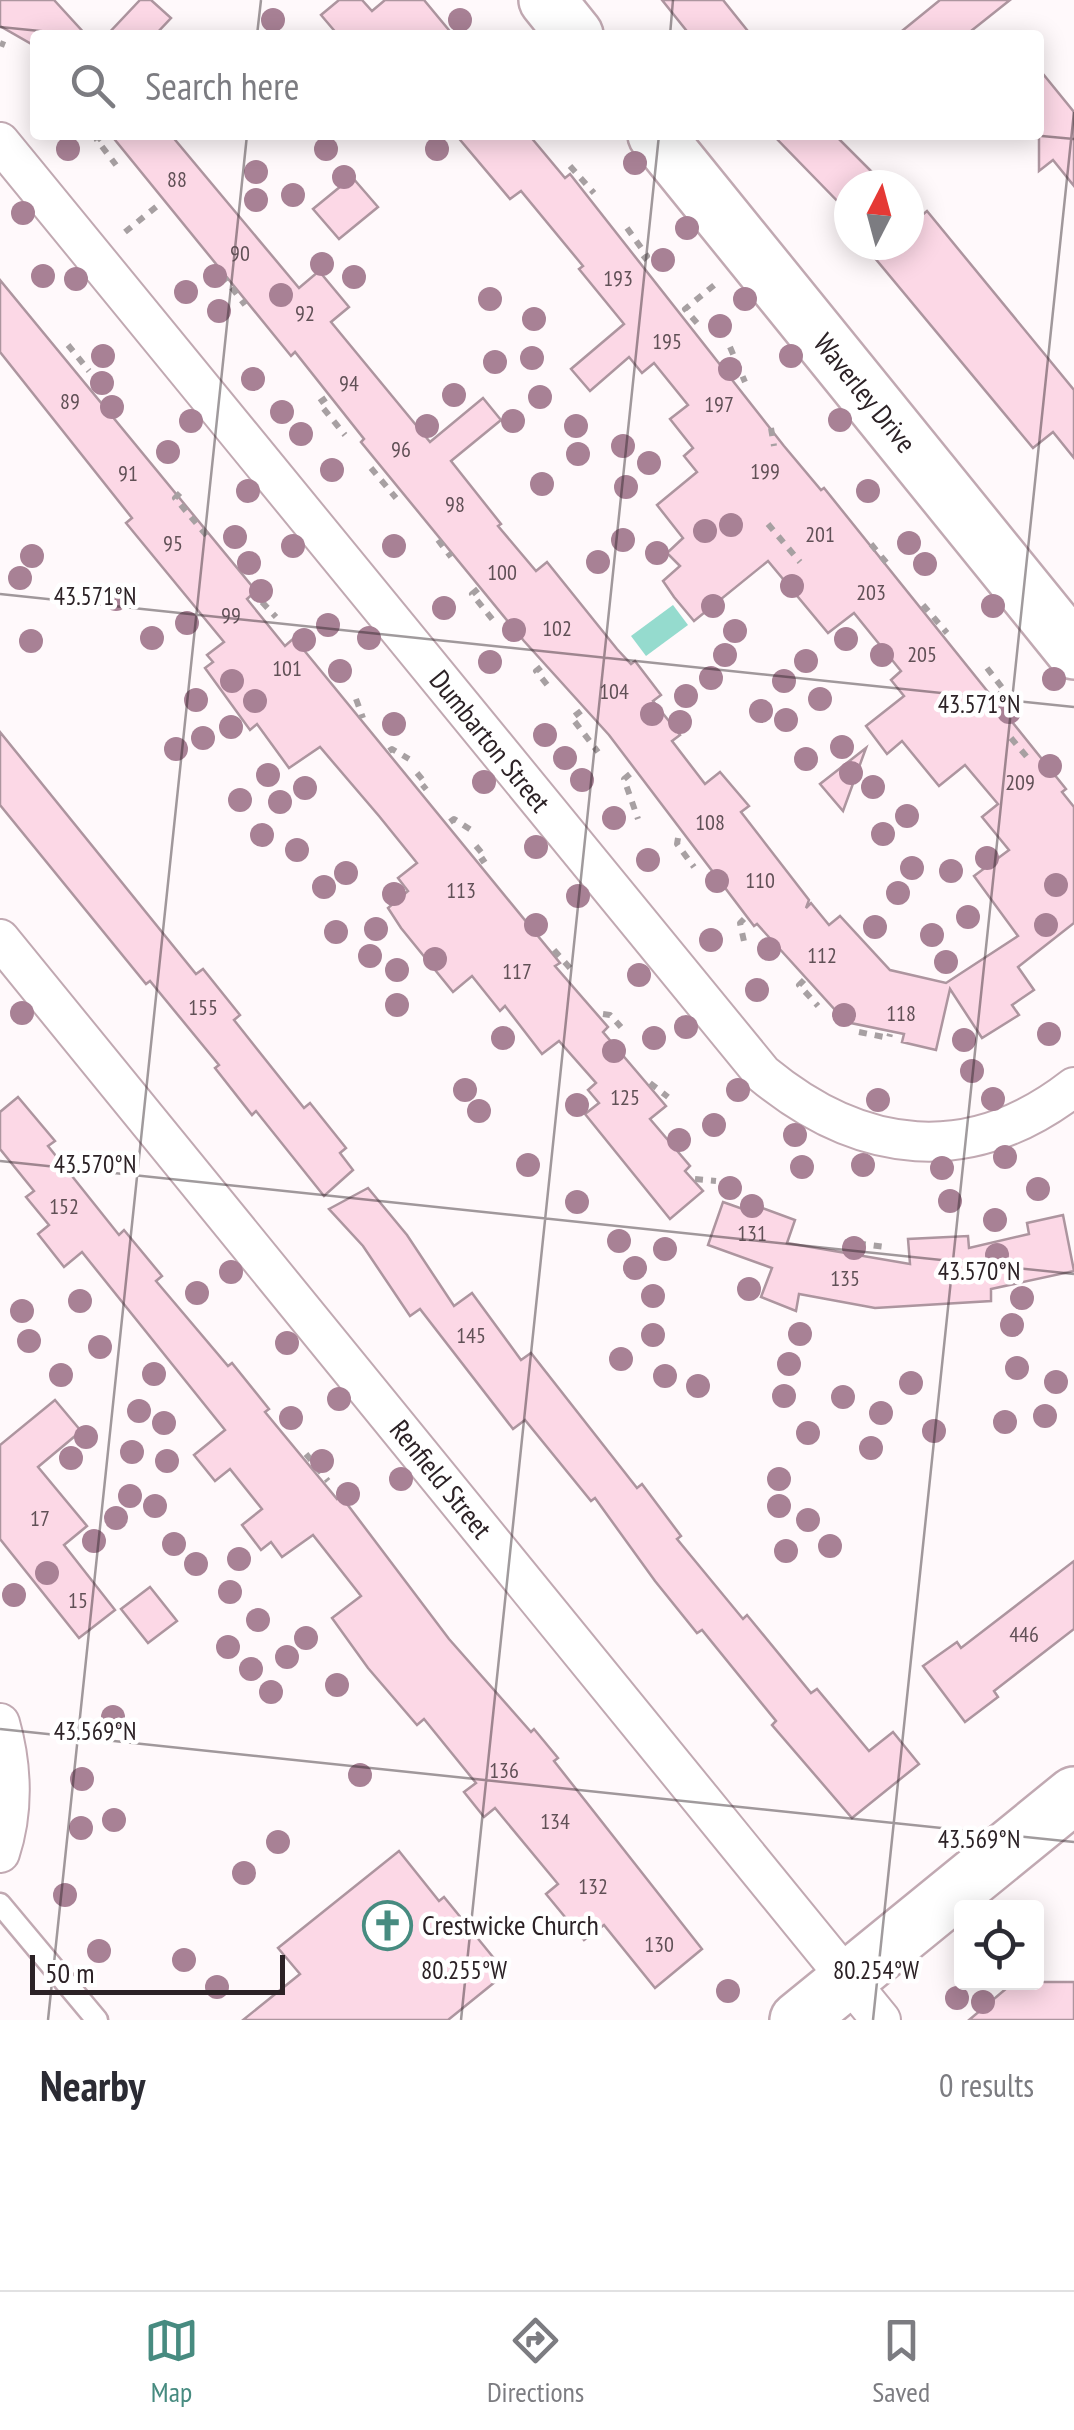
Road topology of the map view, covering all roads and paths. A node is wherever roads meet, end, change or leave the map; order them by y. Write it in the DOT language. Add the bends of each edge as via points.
graph roads {
  1 [pos="546,0"];
  2 [pos="571,30"];
  3 [pos="97,140"];
  4 [pos="660,140"];
  5 [pos="0,142"];
  6 [pos="116,165"];
  7 [pos="570,166"];
  8 [pos="594,193"];
  9 [pos="161,203"];
  10 [pos="627,228"];
  11 [pos="125,232"];
  12 [pos="640,261"];
  13 [pos="222,275"];
  14 [pos="718,282"];
  15 [pos="245,305"];
  16 [pos="698,324"];
  17 [pos="68,345"];
  18 [pos="730,347"];
  19 [pos="89,371"];
  20 [pos="745,382"];
  21 [pos="326,398"];
  22 [pos="772,428"];
  23 [pos="344,435"];
  24 [pos="774,446"];
  25 [pos="371,468"];
  26 [pos="180,493"];
  27 [pos="396,498"];
  28 [pos="768,524"];
  29 [pos="206,536"];
  30 [pos="438,540"];
  31 [pos="871,544"];
  32 [pos="450,557"];
  33 [pos="800,562"];
  34 [pos="890,566"];
  35 [pos="478,588"];
  36 [pos="262,602"];
  37 [pos="923,605"];
  38 [pos="276,617"];
  39 [pos="497,624"];
  40 [pos="948,634"];
  41 [pos="1074,651"];
  42 [pos="541,667"];
  43 [pos="987,668"];
  44 [pos="548,686"];
  45 [pos="999,695"];
  46 [pos="356,700"];
  47 [pos="581,711"];
  48 [pos="363,718"];
  49 [pos="1011,738"];
  50 [pos="389,751"];
  51 [pos="598,752"];
  52 [pos="1027,757"];
  53 [pos="409,760"];
  54 [pos="418,774"];
  55 [pos="630,774"];
  56 [pos="422,789"];
  57 [pos="638,819"];
  58 [pos="450,822"];
  59 [pos="470,830"];
  60 [pos="678,838"];
  61 [pos="476,846"];
  62 [pos="480,862"];
  63 [pos="694,867"];
  64 [pos="744,919"];
  65 [pos="0,938"];
  66 [pos="745,946"];
  67 [pos="554,950"];
  68 [pos="570,968"];
  69 [pos="804,980"];
  70 [pos="818,1006"];
  71 [pos="603,1014"];
  72 [pos="621,1027"];
  73 [pos="858,1032"];
  74 [pos="890,1034"];
  75 [pos="650,1083"];
  76 [pos="1074,1088"];
  77 [pos="668,1097"];
  78 [pos="696,1179"];
  79 [pos="716,1181"];
  80 [pos="846,1247"];
  81 [pos="884,1248"];
  82 [pos="306,1454"];
  83 [pos="328,1481"];
  84 [pos="0,1723"];
  85 [pos="1074,1795"];
  86 [pos="0,1853"];
  87 [pos="0,1904"];
  88 [pos="865,2000"];
  89 [pos="98,2020"];
  90 [pos="798,2020"];
  1 -- 2 [label="street"];
  3 -- 6 [label="path"];
  4 -- 41 [label="street, Waverley Drive"];
  5 -- 76 [label="street, Dumbarton Street" via="762,1074 838,1123 924,1144 1015,1126"];
  7 -- 8 [label="path"];
  9 -- 11 [label="path"];
  10 -- 12 [label="path" via="647,256"];
  13 -- 15 [label="path"];
  14 -- 16 [label="path" via="686,308"];
  17 -- 19 [label="path"];
  18 -- 20 [label="path"];
  21 -- 23 [label="path" via="320,403"];
  22 -- 24 [label="path"];
  25 -- 27 [label="path"];
  26 -- 29 [label="path" via="174,498"];
  28 -- 33 [label="path"];
  30 -- 32 [label="path"];
  31 -- 34 [label="path"];
  35 -- 39 [label="path" via="472,594"];
  36 -- 38 [label="path"];
  37 -- 40 [label="path"];
  42 -- 44 [label="path" via="536,671"];
  43 -- 45 [label="path" via="1004,690"];
  46 -- 48 [label="path"];
  47 -- 51 [label="path" via="572,718"];
  49 -- 52 [label="path"];
  50 -- 53 [label="path"];
  54 -- 56 [label="path"];
  55 -- 57 [label="path" via="624,779"];
  58 -- 59 [label="path"];
  60 -- 63 [label="path"];
  61 -- 62 [label="path" via="486,858"];
  64 -- 66 [label="path"];
  65 -- 88 [label="street, Renfield Street"];
  67 -- 68 [label="path"];
  69 -- 70 [label="path" via="799,985"];
  71 -- 72 [label="path"];
  73 -- 74 [label="path"];
  75 -- 77 [label="path"];
  78 -- 79 [label="path"];
  80 -- 81 [label="path" via="847,1242"];
  82 -- 83 [label="path"];
  84 -- 86 [label="street" via="10,1804"];
  85 -- 88 [label="street"];
  87 -- 89 [label="lane"];
  88 -- 90 [label="street"];
}
